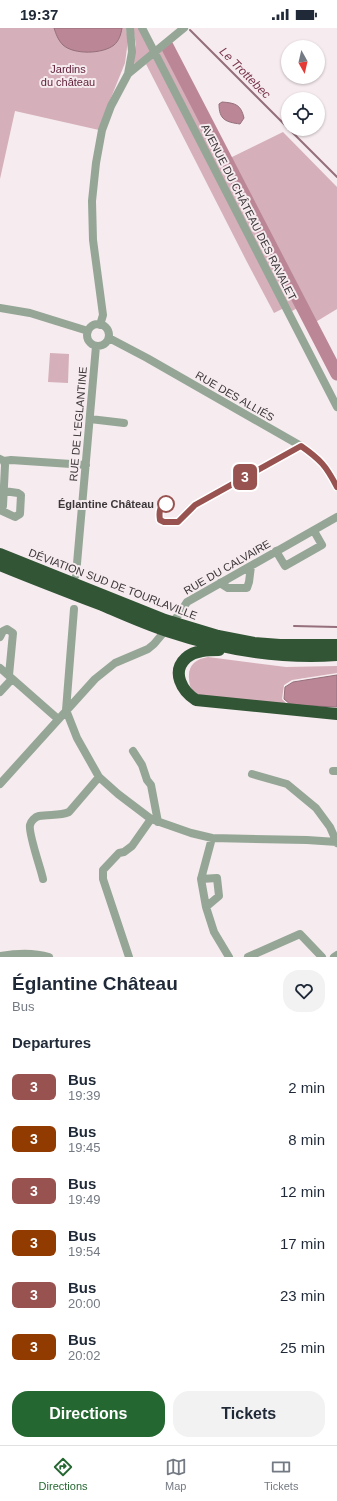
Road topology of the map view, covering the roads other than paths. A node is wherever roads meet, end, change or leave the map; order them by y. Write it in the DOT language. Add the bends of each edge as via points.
graph roads {
  1 [pos="130,28"];
  2 [pos="142,28"];
  3 [pos="184,28"];
  4 [pos="154,51"];
  5 [pos="128,74"];
  6 [pos="0,308"];
  7 [pos="100,325"];
  8 [pos="88,332"];
  9 [pos="109,338"];
  10 [pos="96,346"];
  11 [pos="337,407"];
  12 [pos="90,419"];
  13 [pos="124,423"];
  14 [pos="2,460"];
  15 [pos="86,465"];
  16 [pos="337,487"];
  17 [pos="4,491"];
  18 [pos="0,509"];
  19 [pos="337,517"];
  20 [pos="314,531"];
  21 [pos="276,551"];
  22 [pos="0,554"];
  23 [pos="0,565"];
  24 [pos="251,566"];
  25 [pos="76,575"];
  26 [pos="220,583"];
  27 [pos="74,609"];
  28 [pos="166,626"];
  29 [pos="0,637"];
  30 [pos="337,644"];
  31 [pos="237,649"];
  32 [pos="337,655"];
  33 [pos="0,668"];
  34 [pos="10,677"];
  35 [pos="0,692"];
  36 [pos="66,710"];
  37 [pos="337,714"];
  38 [pos="58,719"];
  39 [pos="133,751"];
  40 [pos="252,774"];
  41 [pos="99,777"];
  42 [pos="0,784"];
  43 [pos="154,821"];
  44 [pos="212,838"];
  45 [pos="337,843"];
  46 [pos="44,879"];
  47 [pos="201,879"];
  48 [pos="206,907"];
  49 [pos="337,955"];
  50 [pos="0,956"];
  51 [pos="49,957"];
  52 [pos="129,957"];
  53 [pos="230,957"];
  54 [pos="248,957"];
  55 [pos="322,957"];
  56 [pos="334,957"];
  1 -- 5 [label="street" via="132,52"];
  2 -- 4 [label="street, AVENUE DU CHÂTEAU DES RAVALET"];
  3 -- 4 [label="street"];
  4 -- 5 [label="street"];
  4 -- 11 [label="street, AVENUE DU CHÂTEAU DES RAVALET"];
  5 -- 7 [label="street" via="102,130 96,162 93,240 103,315"];
  6 -- 8 [label="street" via="30,313"];
  7 -- 8 [label="street" via="94,325"];
  7 -- 9 [label="street" via="108,331"];
  8 -- 10 [label="street" via="89,340"];
  9 -- 10 [label="street" via="105,344"];
  9 -- 16 [label="street, RUE DES ALLIÉS" via="301,446 317,458"];
  10 -- 12 [label="street, RUE DE L'EGLANTINE"];
  12 -- 13 [label="street"];
  12 -- 15 [label="street, RUE DE L'EGLANTINE"];
  14 -- 15 [label="street"];
  14 -- 17 [label="street" via="5,465"];
  15 -- 25 [label="street, RUE DE L'EGLANTINE"];
  17 -- 18 [label="street" via="3,506"];
  17 -- 18 [label="street" via="21,495 20,514 15,516"];
  19 -- 20 [label="street, RUE DU CALVAIRE"];
  20 -- 21 [label="street, RUE DU CALVAIRE"];
  20 -- 21 [label="street" via="322,545 285,566"];
  21 -- 24 [label="street, RUE DU CALVAIRE"];
  22 -- 28 [label="highway, DÉVIATION SUD DE TOURLAVILLE"];
  23 -- 28 [label="highway, DÉVIATION SUD DE TOURLAVILLE"];
  24 -- 26 [label="street, RUE DU CALVAIRE"];
  24 -- 26 [label="street" via="247,588 228,588"];
  26 -- 36 [label="street, RUE DU CALVAIRE" via="187,602 154,644 105,670"];
  27 -- 36 [label="street"];
  28 -- 30 [label="highway, DÉVIATION SUD DE TOURLAVILLE" via="280,645"];
  28 -- 31 [label="highway, DÉVIATION SUD DE TOURLAVILLE" via="194,640"];
  29 -- 34 [label="street" via="7,629 12,633"];
  31 -- 32 [label="highway, DÉVIATION SUD DE TOURLAVILLE" via="287,655"];
  31 -- 37 [label="highway" via="204,650 187,657 180,675 181,683 188,695 206,702"];
  33 -- 34 [label="street"];
  34 -- 35 [label="street"];
  34 -- 38 [label="street"];
  36 -- 38 [label="street, RUE DU CALVAIRE"];
  36 -- 41 [label="street" via="77,738"];
  38 -- 42 [label="street, RUE DU CALVAIRE"];
  39 -- 43 [label="street" via="151,785"];
  40 -- 45 [label="street" via="287,784 316,808 330,827"];
  41 -- 43 [label="street"];
  41 -- 46 [label="street" via="69,812 39,816 32,821 30,830"];
  43 -- 44 [label="street"];
  43 -- 52 [label="street" via="132,846 119,853 103,870 103,879"];
  44 -- 45 [label="street"];
  44 -- 47 [label="street"];
  47 -- 48 [label="street"];
  47 -- 48 [label="street" via="217,878 219,896"];
  48 -- 53 [label="street" via="214,932"];
  49 -- 56 [label="street"];
  50 -- 51 [label="street" via="37,954"];
  54 -- 55 [label="street" via="300,934"];
}
